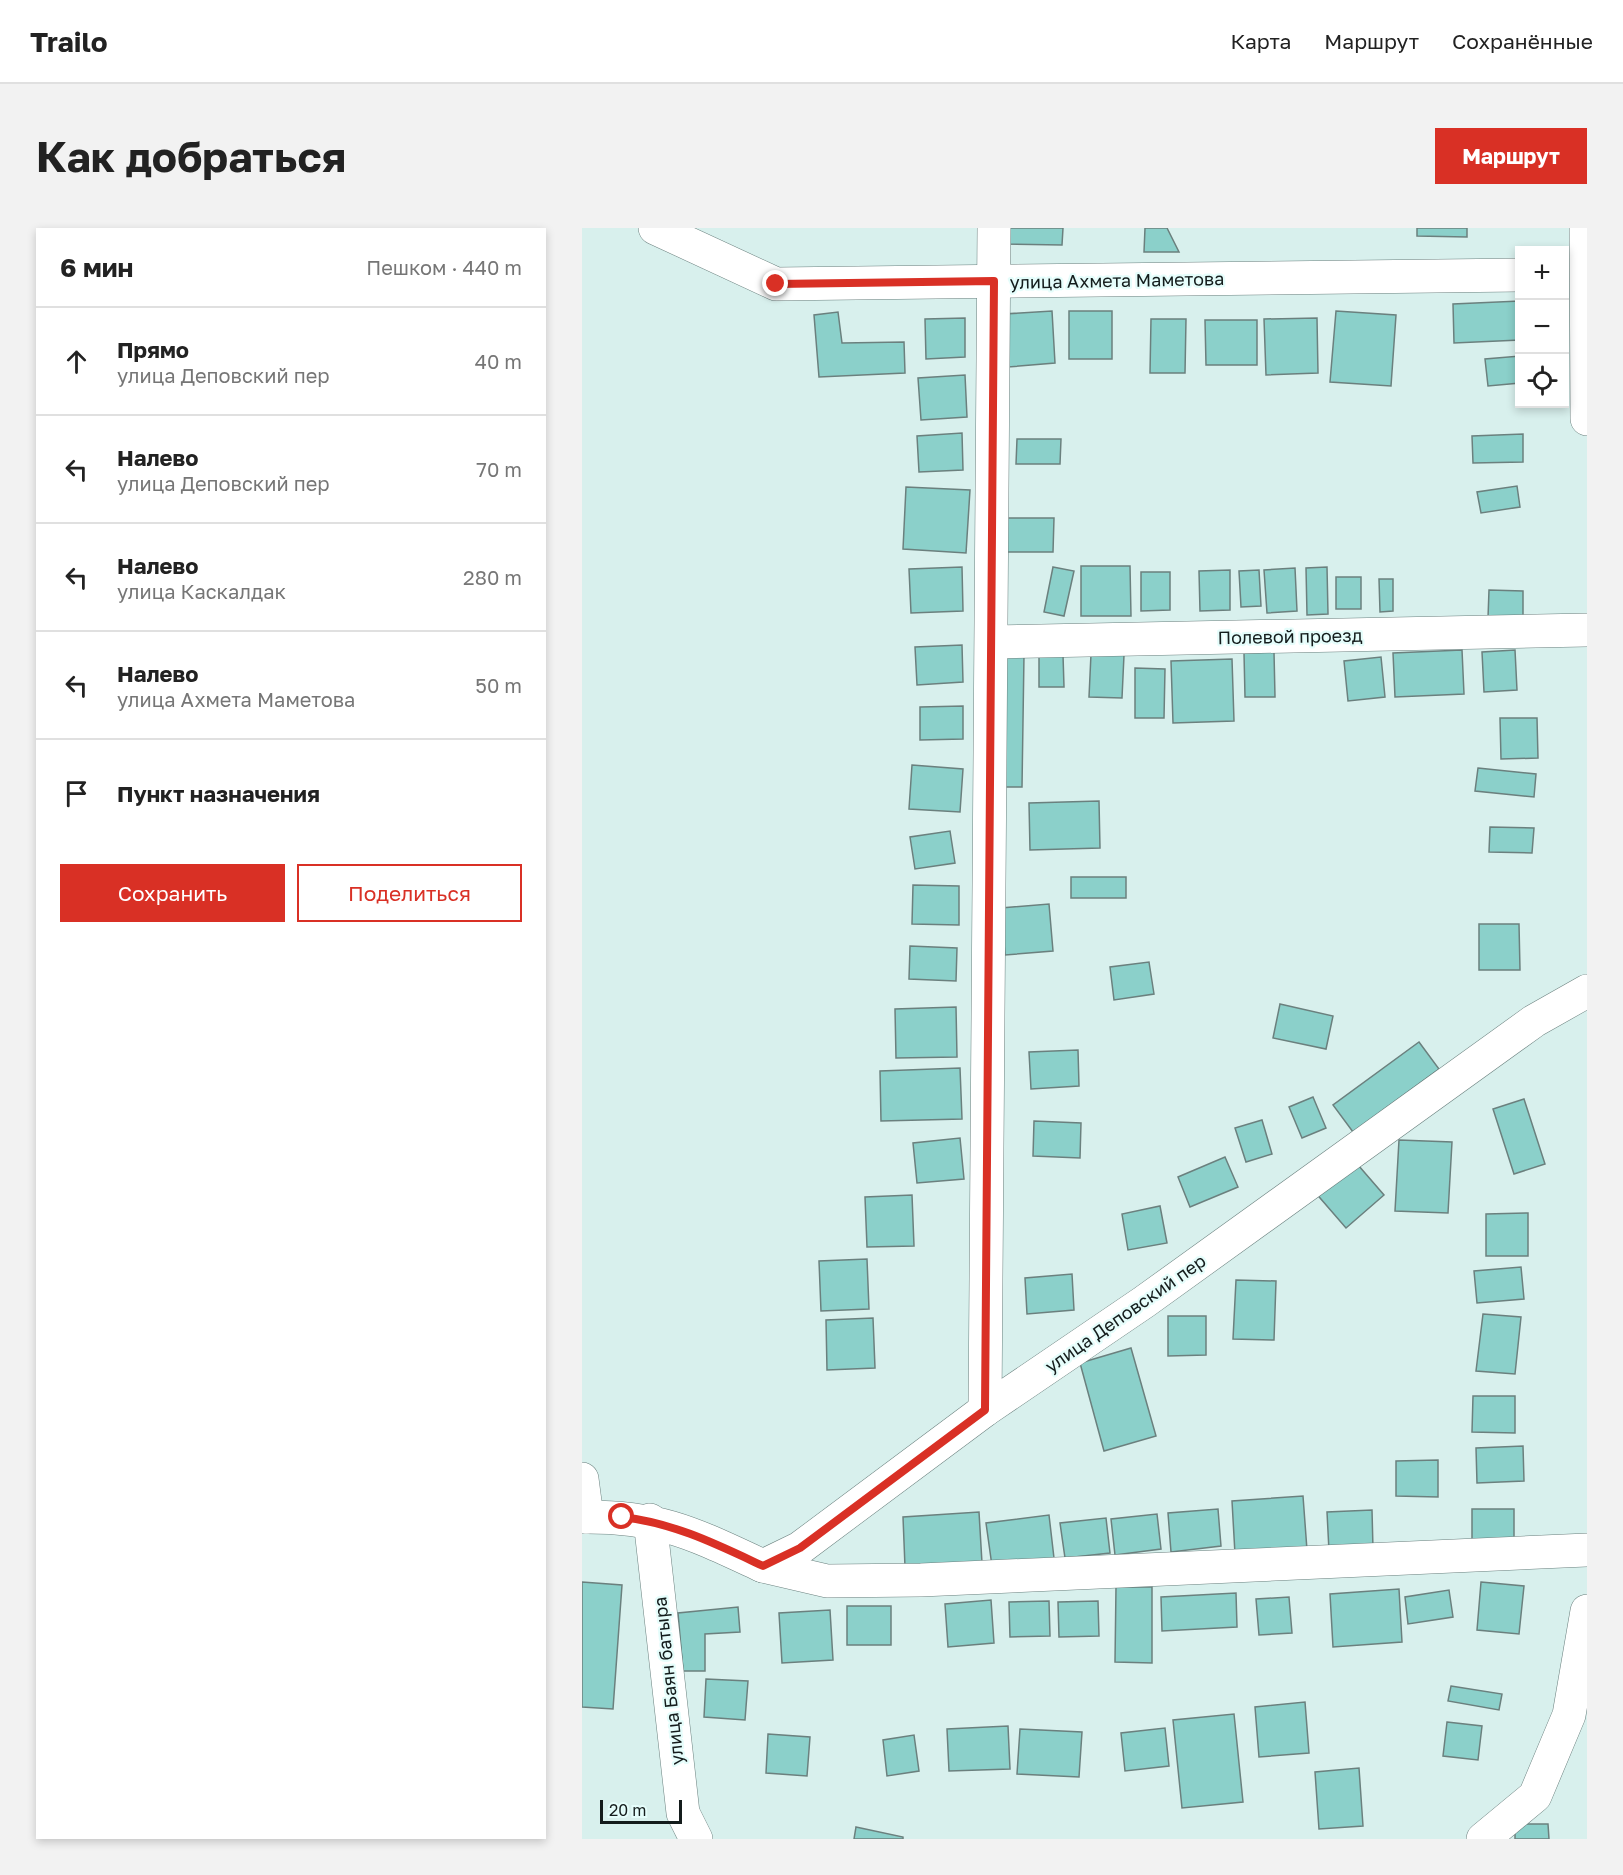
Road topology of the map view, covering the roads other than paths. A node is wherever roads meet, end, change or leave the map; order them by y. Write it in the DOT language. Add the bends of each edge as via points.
graph roads {
  1 [pos="655,228"];
  2 [pos="994,228"];
  3 [pos="1586,228"];
  4 [pos="1579,274"];
  5 [pos="1515,275"];
  6 [pos="994,281"];
  7 [pos="1587,419"];
  8 [pos="1587,630"];
  9 [pos="993,642"];
  10 [pos="1587,991"];
  11 [pos="985,1410"];
  12 [pos="582,1479"];
  13 [pos="585,1517"];
  14 [pos="650,1520"];
  15 [pos="1587,1550"];
  16 [pos="763,1566"];
  17 [pos="1587,1611"];
  18 [pos="1574,1734"];
  19 [pos="696,1839"];
  20 [pos="1483,1839"];
  1 -- 6 [label="street, улица Ахмета Маметова" via="776,284"];
  2 -- 6 [label="street"];
  3 -- 4 [label="street"];
  4 -- 7 [label="street"];
  5 -- 6 [label="street, улица Ахмета Маметова"];
  6 -- 9 [label="street"];
  8 -- 9 [label="street, Полевой проезд"];
  9 -- 11 [label="street"];
  10 -- 11 [label="street, улица Деповский пер" via="1534,1021 1144,1302"];
  11 -- 16 [label="street, улица Деповский пер" via="800,1548"];
  12 -- 13 [label="street"];
  13 -- 14 [label="street"];
  14 -- 16 [label="street" via="713,1541"];
  14 -- 19 [label="street, улица Баян батыра" via="683,1814"];
  15 -- 16 [label="street" via="921,1580 827,1581"];
  17 -- 18 [label="street" via="1569,1715"];
  18 -- 20 [label="street" via="1535,1796"];
}
